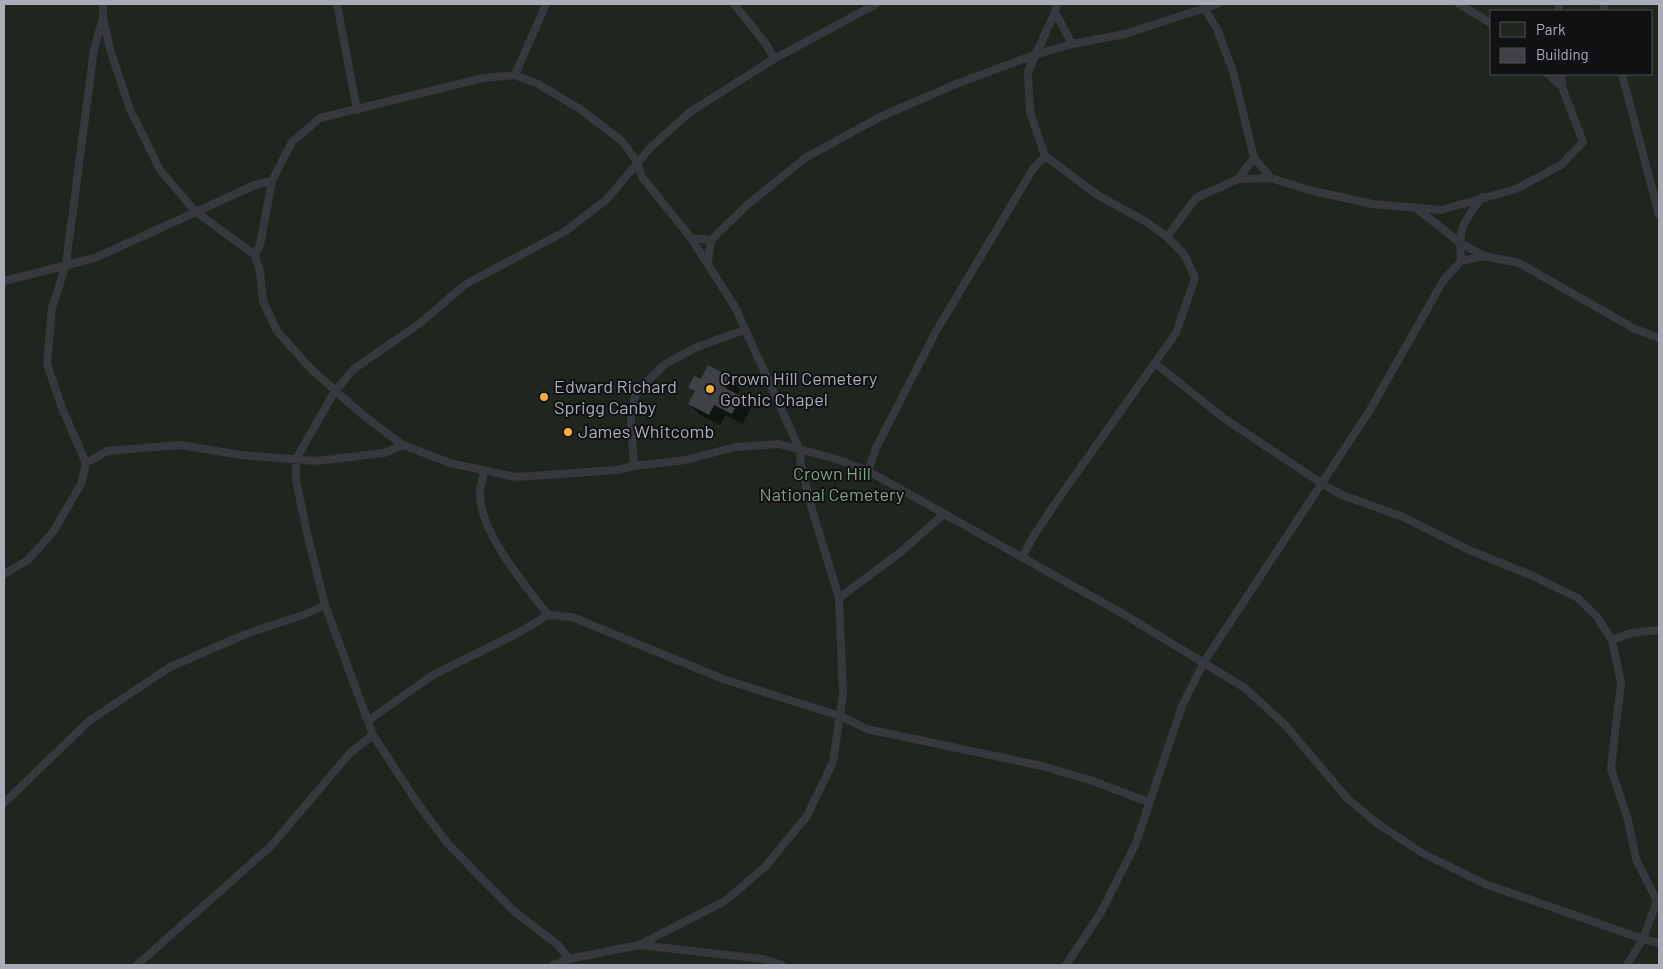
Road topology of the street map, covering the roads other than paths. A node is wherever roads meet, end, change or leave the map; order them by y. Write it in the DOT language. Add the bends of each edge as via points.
graph roads {
  1 [pos="103,4"];
  2 [pos="337,4"];
  3 [pos="546,4"];
  4 [pos="734,4"];
  5 [pos="876,4"];
  6 [pos="1217,4"];
  7 [pos="1459,4"];
  8 [pos="1056,8"];
  9 [pos="1204,8"];
  10 [pos="102,19"];
  11 [pos="1490,23"];
  12 [pos="1072,44"];
  13 [pos="1034,54"];
  14 [pos="774,59"];
  15 [pos="1013,63"];
  16 [pos="1028,72"];
  17 [pos="516,75"];
  18 [pos="1549,75"];
  19 [pos="1561,75"];
  20 [pos="1622,75"];
  21 [pos="1562,87"];
  22 [pos="357,110"];
  23 [pos="1046,156"];
  24 [pos="1254,158"];
  25 [pos="637,162"];
  26 [pos="1271,178"];
  27 [pos="1238,179"];
  28 [pos="272,180"];
  29 [pos="1482,197"];
  30 [pos="1415,207"];
  31 [pos="196,212"];
  32 [pos="1659,215"];
  33 [pos="1167,236"];
  34 [pos="691,238"];
  35 [pos="710,240"];
  36 [pos="1459,242"];
  37 [pos="255,256"];
  38 [pos="1484,256"];
  39 [pos="1461,261"];
  40 [pos="708,262"];
  41 [pos="66,264"];
  42 [pos="4,281"];
  43 [pos="744,330"];
  44 [pos="1659,338"];
  45 [pos="1155,364"];
  46 [pos="335,391"];
  47 [pos="403,445"];
  48 [pos="800,450"];
  49 [pos="296,459"];
  50 [pos="86,463"];
  51 [pos="634,466"];
  52 [pos="484,471"];
  53 [pos="868,471"];
  54 [pos="1321,483"];
  55 [pos="944,514"];
  56 [pos="1022,558"];
  57 [pos="4,574"];
  58 [pos="839,598"];
  59 [pos="326,605"];
  60 [pos="548,614"];
  61 [pos="1659,630"];
  62 [pos="1612,640"];
  63 [pos="1204,662"];
  64 [pos="840,716"];
  65 [pos="370,720"];
  66 [pos="373,735"];
  67 [pos="1148,802"];
  68 [pos="4,803"];
  69 [pos="1658,899"];
  70 [pos="1643,939"];
  71 [pos="1659,943"];
  72 [pos="639,945"];
  73 [pos="569,959"];
  74 [pos="137,965"];
  75 [pos="553,965"];
  76 [pos="782,965"];
  77 [pos="1066,965"];
  78 [pos="1627,965"];
  1 -- 10 [label="lane"];
  2 -- 22 [label="lane"];
  3 -- 17 [label="lane"];
  4 -- 14 [label="lane"];
  5 -- 14 [label="lane"];
  6 -- 9 [label="lane"];
  7 -- 11 [label="lane"];
  8 -- 12 [label="lane"];
  8 -- 13 [label="lane"];
  9 -- 12 [label="lane" via="1125,34"];
  9 -- 24 [label="lane" via="1217,29 1233,71"];
  10 -- 31 [label="lane" via="130,109 160,170"];
  10 -- 41 [label="lane" via="94,49"];
  12 -- 13 [label="lane"];
  13 -- 15 [label="lane"];
  13 -- 16 [label="lane"];
  14 -- 25 [label="lane" via="690,112"];
  15 -- 16 [label="lane"];
  15 -- 35 [label="lane" via="880,117 805,158"];
  16 -- 23 [label="lane" via="1030,112"];
  17 -- 22 [label="lane" via="483,78"];
  17 -- 25 [label="lane" via="580,109 622,141"];
  18 -- 21 [label="lane"];
  19 -- 21 [label="lane"];
  20 -- 32 [label="lane"];
  21 -- 29 [label="lane" via="1583,142 1560,165 1516,189"];
  22 -- 28 [label="lane" via="320,118 292,142"];
  23 -- 33 [label="lane" via="1099,196"];
  23 -- 53 [label="lane" via="1033,169 935,333 876,448"];
  24 -- 26 [label="lane"];
  24 -- 27 [label="lane"];
  25 -- 34 [label="lane" via="642,177"];
  25 -- 46 [label="lane" via="606,200 564,232 466,284 420,323 354,369"];
  26 -- 27 [label="lane"];
  26 -- 30 [label="lane" via="1372,204"];
  27 -- 33 [label="lane" via="1196,198"];
  28 -- 31 [label="lane"];
  28 -- 37 [label="lane"];
  29 -- 30 [label="lane" via="1441,210"];
  29 -- 36 [label="lane" via="1462,224"];
  30 -- 36 [label="lane"];
  31 -- 37 [label="lane"];
  31 -- 41 [label="lane" via="95,258"];
  33 -- 45 [label="lane" via="1184,254 1195,278 1176,333"];
  34 -- 35 [label="lane"];
  34 -- 40 [label="lane"];
  35 -- 40 [label="lane"];
  36 -- 38 [label="lane"];
  36 -- 39 [label="lane"];
  37 -- 46 [label="lane" via="263,301 277,331"];
  38 -- 39 [label="lane"];
  38 -- 44 [label="lane" via="1519,263 1635,329"];
  39 -- 54 [label="lane" via="1443,281 1370,410"];
  40 -- 43 [label="lane" via="735,307"];
  41 -- 42 [label="lane"];
  41 -- 50 [label="lane" via="52,308 47,364"];
  43 -- 48 [label="lane"];
  43 -- 51 [label="lane" via="697,347 665,364 636,392 631,418"];
  45 -- 54 [label="lane" via="1226,419"];
  45 -- 56 [label="lane" via="1054,504"];
  46 -- 47 [label="lane"];
  46 -- 49 [label="lane"];
  47 -- 49 [label="lane" via="384,453 316,461"];
  47 -- 52 [label="lane" via="450,463"];
  48 -- 51 [label="lane" via="779,444 735,447 686,460"];
  48 -- 53 [label="lane"];
  48 -- 58 [label="lane" via="811,506"];
  49 -- 50 [label="lane" via="180,445 107,451"];
  49 -- 59 [label="lane" via="296,480 306,529"];
  50 -- 57 [label="lane" via="81,484 53,532 28,560"];
  51 -- 52 [label="lane" via="565,475 516,476"];
  52 -- 60 [label="lane" via="480,491 485,515 508,563"];
  53 -- 55 [label="lane"];
  54 -- 62 [label="lane" via="1578,598 1597,617"];
  54 -- 63 [label="lane"];
  55 -- 56 [label="lane"];
  55 -- 58 [label="lane" via="902,551"];
  56 -- 63 [label="lane"];
  58 -- 64 [label="lane" via="843,694"];
  59 -- 65 [label="lane"];
  59 -- 68 [label="lane" via="170,666 89,721"];
  60 -- 64 [label="lane" via="572,617 723,679"];
  60 -- 65 [label="lane" via="433,675"];
  61 -- 62 [label="lane" via="1631,632"];
  62 -- 69 [label="lane" via="1620,683 1611,768 1628,820 1636,859"];
  63 -- 67 [label="lane" via="1182,706"];
  63 -- 70 [label="lane" via="1244,688 1285,725 1348,799 1378,824 1424,854 1486,884"];
  64 -- 67 [label="lane" via="867,729 1042,766"];
  64 -- 72 [label="lane" via="833,762 807,816 765,867 725,901"];
  65 -- 66 [label="lane"];
  66 -- 73 [label="lane" via="447,843 515,912 558,945"];
  66 -- 74 [label="lane" via="350,753 271,846"];
  67 -- 77 [label="lane" via="1131,852 1100,914"];
  69 -- 70 [label="lane"];
  70 -- 71 [label="lane"];
  70 -- 78 [label="lane"];
  72 -- 73 [label="lane"];
  72 -- 76 [label="lane" via="764,959"];
  73 -- 75 [label="lane"];
}
